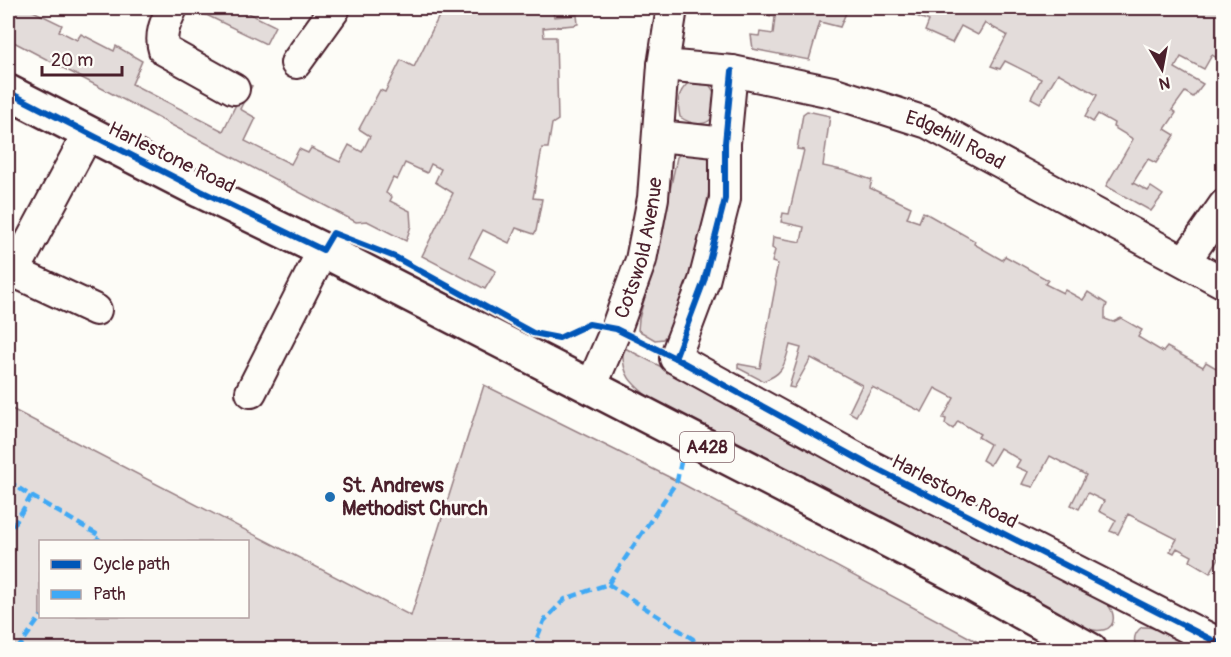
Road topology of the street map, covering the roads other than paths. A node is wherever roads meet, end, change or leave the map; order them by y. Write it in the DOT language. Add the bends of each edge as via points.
graph roads {
  1 [pos="172,8"];
  2 [pos="332,8"];
  3 [pos="672,8"];
  4 [pos="296,63"];
  5 [pos="663,65"];
  6 [pos="732,71"];
  7 [pos="234,90"];
  8 [pos="8,92"];
  9 [pos="88,134"];
  10 [pos="659,136"];
  11 [pos="725,143"];
  12 [pos="1224,205"];
  13 [pos="322,250"];
  14 [pos="1185,261"];
  15 [pos="11,271"];
  16 [pos="1224,283"];
  17 [pos="96,310"];
  18 [pos="591,387"];
  19 [pos="251,392"];
  20 [pos="1224,646"];
  21 [pos="1090,650"];
  1 -- 7 [label="street" via="161,42 164,50"];
  2 -- 4 [label="street"];
  3 -- 5 [label="street, Cotswold Avenue"];
  5 -- 6 [label="street, Edgehill Road"];
  5 -- 10 [label="street, Cotswold Avenue"];
  6 -- 11 [label="street"];
  6 -- 14 [label="street, Edgehill Road" via="832,92 928,123"];
  8 -- 9 [label="main road, Harlestone Road / A428"];
  9 -- 13 [label="main road, Harlestone Road / A428"];
  9 -- 15 [label="street"];
  10 -- 11 [label="street"];
  10 -- 18 [label="street, Cotswold Avenue" via="653,198 640,260"];
  11 -- 20 [label="street, Harlestone Road" via="725,199 704,281 675,358 871,466"];
  12 -- 14 [label="street"];
  13 -- 18 [label="main road, Harlestone Road / A428"];
  13 -- 19 [label="street"];
  14 -- 16 [label="street, Edgehill Road"];
  15 -- 17 [label="street"];
  18 -- 21 [label="main road, Harlestone Road / A428" via="952,573"];
}
